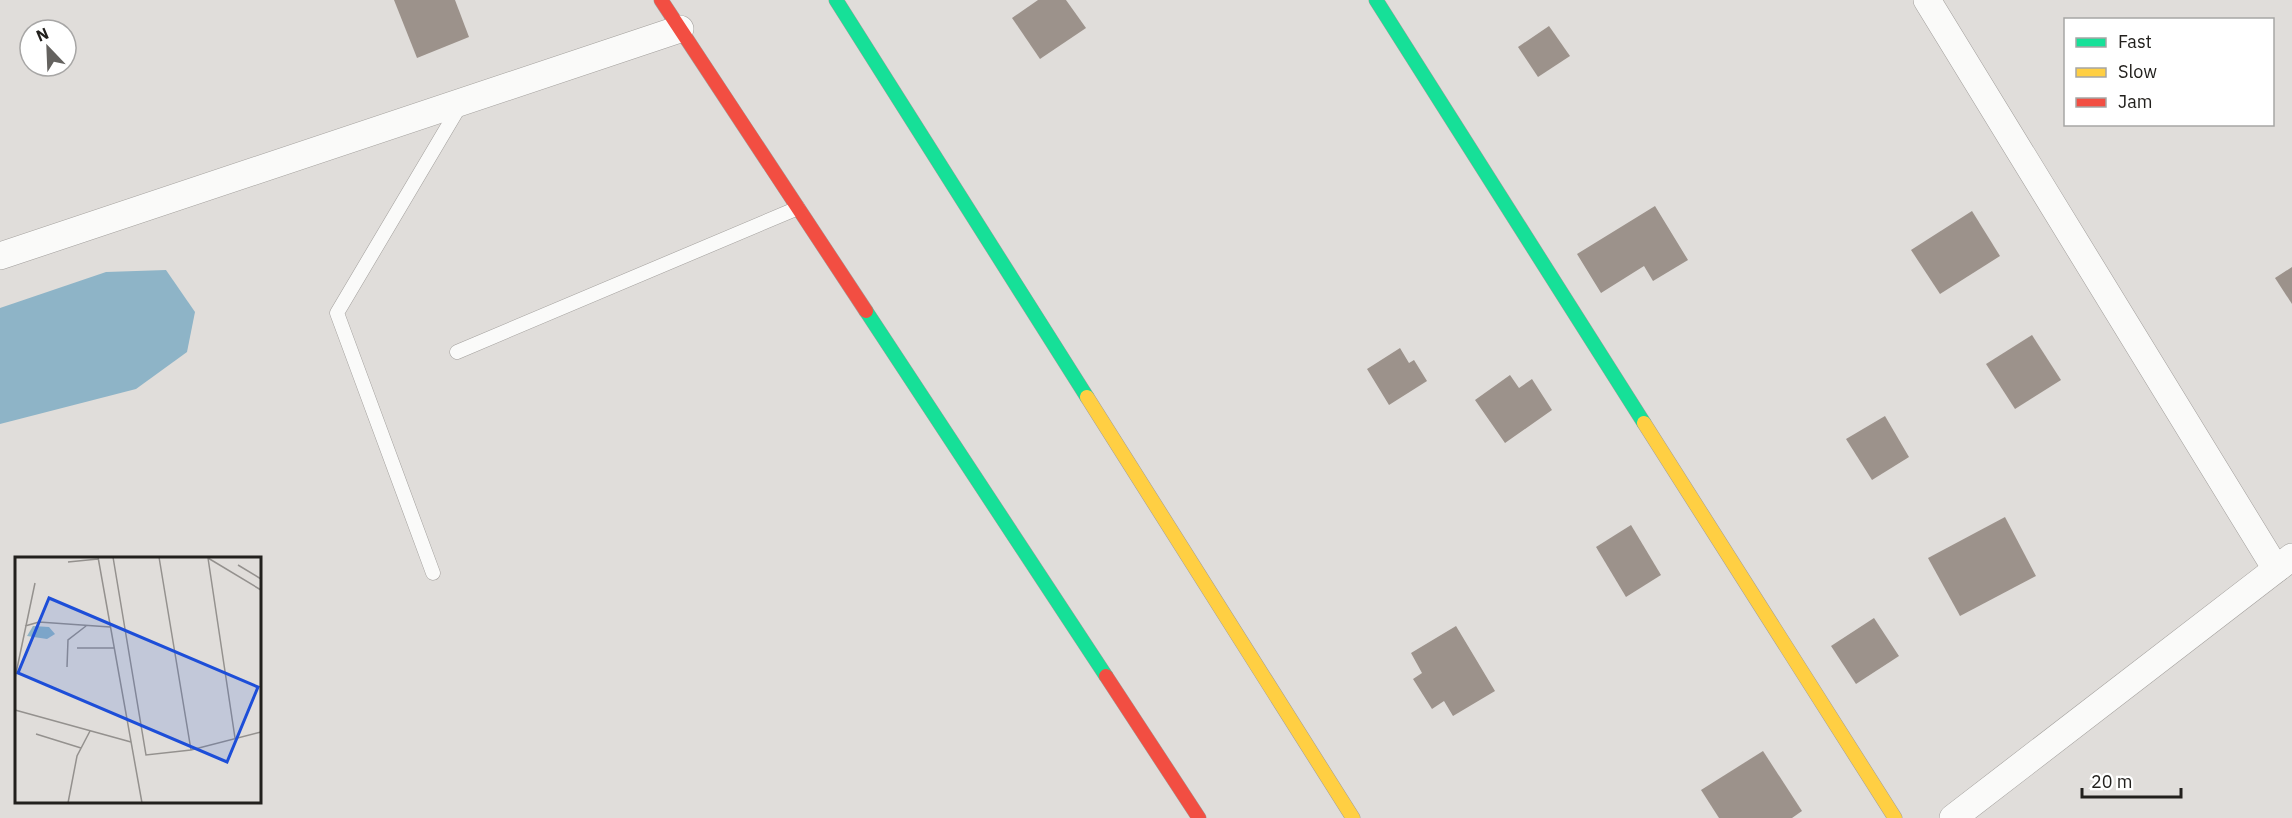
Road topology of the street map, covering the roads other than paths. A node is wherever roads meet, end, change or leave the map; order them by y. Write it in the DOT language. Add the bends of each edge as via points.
graph roads {
  1 [pos="661,0"];
  2 [pos="836,0"];
  3 [pos="1376,0"];
  4 [pos="1928,0"];
  5 [pos="680,28"];
  6 [pos="462,102"];
  7 [pos="798,208"];
  8 [pos="0,256"];
  9 [pos="457,352"];
  10 [pos="2284,563"];
  11 [pos="433,573"];
  12 [pos="1199,818"];
  13 [pos="1353,818"];
  14 [pos="1895,818"];
  15 [pos="1953,818"];
  1 -- 5 [label="street"];
  2 -- 13 [label="street"];
  3 -- 14 [label="street"];
  4 -- 10 [label="street"];
  5 -- 6 [label="street"];
  5 -- 7 [label="street"];
  6 -- 8 [label="street"];
  6 -- 11 [label="lane" via="337,313"];
  7 -- 9 [label="lane"];
  7 -- 12 [label="street"];
  10 -- 15 [label="street"];
}
